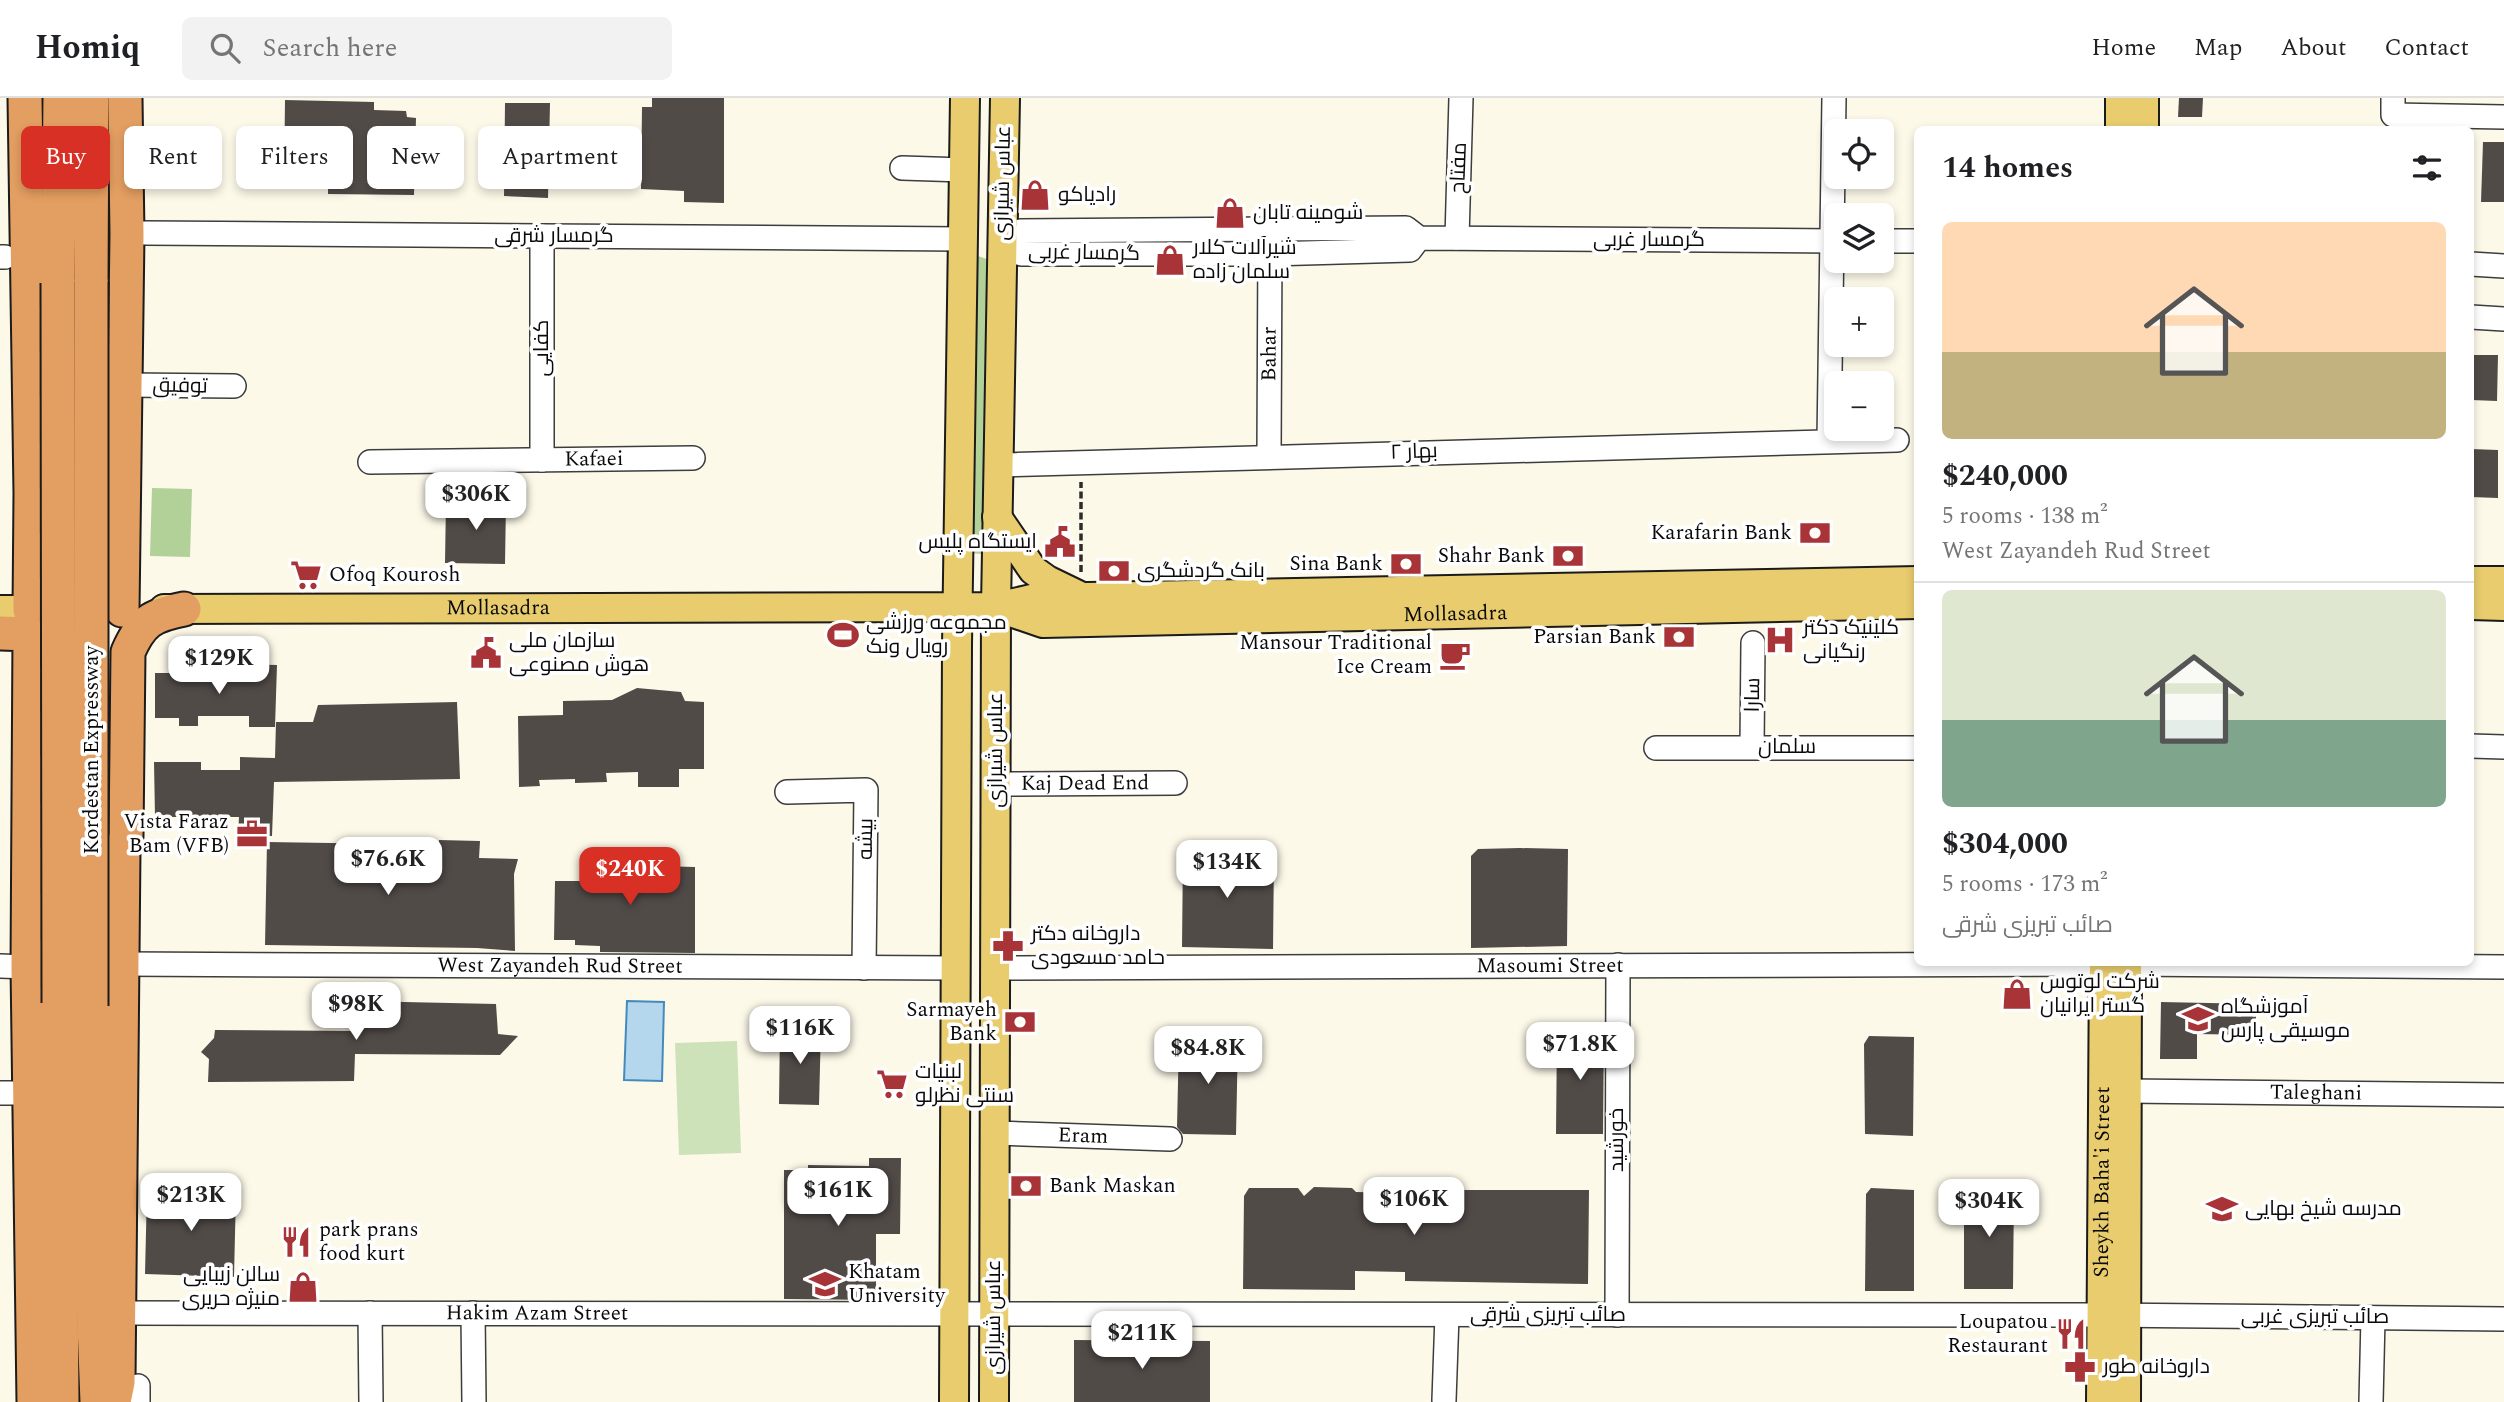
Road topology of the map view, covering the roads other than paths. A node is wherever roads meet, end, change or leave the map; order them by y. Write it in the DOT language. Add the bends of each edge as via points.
graph roads {
  1 [pos="25,98"];
  2 [pos="60,98"];
  3 [pos="92,98"];
  4 [pos="125,98"];
  5 [pos="965,98"];
  6 [pos="1005,98"];
  7 [pos="1461,98"];
  8 [pos="1834,98"];
  9 [pos="2120,98"];
  10 [pos="2144,98"];
  11 [pos="2393,114"];
  12 [pos="2504,117"];
  13 [pos="2120,126"];
  14 [pos="2144,126"];
  15 [pos="902,168"];
  16 [pos="964,170"];
  17 [pos="1834,203"];
  18 [pos="1270,229"];
  19 [pos="144,233"];
  20 [pos="542,236"];
  21 [pos="1419,238"];
  22 [pos="1457,238"];
  23 [pos="963,239"];
  24 [pos="1002,239"];
  25 [pos="1824,241"];
  26 [pos="1894,241"];
  27 [pos="1914,241"];
  28 [pos="1270,254"];
  29 [pos="2474,264"];
  30 [pos="2504,266"];
  31 [pos="1833,273"];
  32 [pos="2474,317"];
  33 [pos="2504,319"];
  34 [pos="1831,371"];
  35 [pos="125,385"];
  36 [pos="234,386"];
  37 [pos="1894,440"];
  38 [pos="1897,440"];
  39 [pos="1829,441"];
  40 [pos="1269,456"];
  41 [pos="693,458"];
  42 [pos="542,460"];
  43 [pos="370,462"];
  44 [pos="998,465"];
  45 [pos="31,494"];
  46 [pos="123,498"];
  47 [pos="998,517"];
  48 [pos="997,557"];
  49 [pos="958,560"];
  50 [pos="1914,581"];
  51 [pos="2489,584"];
  52 [pos="1081,597"];
  53 [pos="2474,602"];
  54 [pos="1914,604"];
  55 [pos="957,606"];
  56 [pos="996,607"];
  57 [pos="184,609"];
  58 [pos="15,610"];
  59 [pos="122,610"];
  60 [pos="0,633"];
  61 [pos="1753,643"];
  62 [pos="2474,746"];
  63 [pos="1752,747"];
  64 [pos="2504,747"];
  65 [pos="1656,748"];
  66 [pos="1914,748"];
  67 [pos="1175,783"];
  68 [pos="996,784"];
  69 [pos="787,792"];
  70 [pos="29,843"];
  71 [pos="123,849"];
  72 [pos="122,964"];
  73 [pos="1914,964"];
  74 [pos="1618,965"];
  75 [pos="2116,966"];
  76 [pos="2116,966"];
  77 [pos="2407,966"];
  78 [pos="14,967"];
  79 [pos="2504,967"];
  80 [pos="864,968"];
  81 [pos="955,968"];
  82 [pos="995,968"];
  83 [pos="75,1004"];
  84 [pos="2127,1091"];
  85 [pos="15,1093"];
  86 [pos="2504,1095"];
  87 [pos="995,1133"];
  88 [pos="1170,1139"];
  89 [pos="119,1312"];
  90 [pos="370,1313"];
  91 [pos="473,1313"];
  92 [pos="954,1314"];
  93 [pos="994,1314"];
  94 [pos="1447,1315"];
  95 [pos="1617,1315"];
  96 [pos="2114,1315"];
  97 [pos="2373,1318"];
  98 [pos="2504,1319"];
  99 [pos="130,1397"];
  100 [pos="1444,1400"];
  101 [pos="34,1402"];
  102 [pos="62,1402"];
  103 [pos="97,1402"];
  104 [pos="370,1402"];
  105 [pos="474,1402"];
  106 [pos="954,1402"];
  107 [pos="994,1402"];
  108 [pos="2101,1402"];
  109 [pos="2126,1402"];
  110 [pos="2371,1402"];
  1 -- 45 [label="highway"];
  2 -- 83 [label="highway, Kordestan Expressway, bridge" via="58,283"];
  3 -- 83 [label="highway, Kordestan Expressway, bridge"];
  4 -- 35 [label="highway"];
  5 -- 16 [label="main road, عباس شیرازی"];
  6 -- 24 [label="main road, عباس شیرازی"];
  7 -- 22 [label="street, مفتاح"];
  8 -- 17 [label="street"];
  9 -- 13 [label="main road"];
  10 -- 14 [label="main road"];
  11 -- 12 [label="street"];
  15 -- 16 [label="street"];
  16 -- 23 [label="main road, عباس شیرازی"];
  18 -- 21 [label="street, گرمسار غربی" via="1406,228"];
  18 -- 24 [label="street, گرمسار غربی" via="1020,231"];
  18 -- 28 [label="street, Bahar"];
  19 -- 20 [label="street, گرمسار شرقی"];
  20 -- 23 [label="street, گرمسار شرقی"];
  20 -- 42 [label="street, کفایی"];
  21 -- 22 [label="street, گرمسار غربی"];
  21 -- 28 [label="street, گرمسار غربی" via="1410,250"];
  22 -- 25 [label="street, گرمسار غربی"];
  23 -- 24 [label="main road"];
  23 -- 49 [label="main road, عباس شیرازی"];
  24 -- 28 [label="street, گرمسار غربی" via="1021,254"];
  24 -- 44 [label="main road, عباس شیرازی"];
  26 -- 27 [label="street"];
  28 -- 40 [label="street, Bahar"];
  29 -- 30 [label="street"];
  31 -- 34 [label="street"];
  32 -- 33 [label="street"];
  35 -- 36 [label="street, توفیق"];
  35 -- 46 [label="highway"];
  37 -- 38 [label="street, بهار ۲"];
  39 -- 40 [label="street, بهار ۲"];
  40 -- 44 [label="street, بهار ۲"];
  41 -- 42 [label="street, Kafaei"];
  42 -- 43 [label="street, Kafaei"];
  44 -- 47 [label="main road, عباس شیرازی"];
  45 -- 46 [label="highway" via="43,514 66,522 85,522 105,514"];
  45 -- 58 [label="highway"];
  46 -- 59 [label="highway"];
  47 -- 48 [label="main road, عباس شیرازی"];
  47 -- 52 [label="main road" via="1033,570"];
  48 -- 49 [label="main road" via="978,570"];
  48 -- 56 [label="main road, عباس شیرازی"];
  49 -- 55 [label="main road, عباس شیرازی"];
  50 -- 52 [label="main road, Mollasadra"];
  51 -- 53 [label="main road"];
  52 -- 56 [label="main road, Mollasadra" via="1036,598"];
  54 -- 56 [label="main road, Mollasadra" via="1044,623"];
  55 -- 56 [label="main road, Mollasadra"];
  55 -- 57 [label="main road, Mollasadra"];
  55 -- 81 [label="main road, عباس شیرازی"];
  56 -- 68 [label="main road, عباس شیرازی"];
  57 -- 59 [label="main road, Mollasadra"];
  57 -- 71 [label="highway" via="163,613 146,623 128,652"];
  58 -- 59 [label="main road, Mollasadra"];
  60 -- 70 [label="highway" via="30,634"];
  61 -- 63 [label="street, سارا"];
  62 -- 64 [label="street"];
  63 -- 65 [label="street, سلمان"];
  63 -- 66 [label="street, سلمان"];
  67 -- 68 [label="street, Kaj Dead End"];
  68 -- 82 [label="main road, عباس شیرازی"];
  69 -- 80 [label="street, بیشه" via="866,790"];
  70 -- 71 [label="highway" via="49,823 84,820 106,826"];
  70 -- 78 [label="highway"];
  71 -- 72 [label="highway"];
  72 -- 80 [label="street, West Zayandeh Rud Street"];
  72 -- 89 [label="highway"];
  73 -- 74 [label="street, Masoumi Street"];
  74 -- 82 [label="street, Masoumi Street"];
  74 -- 95 [label="street, خورشید"];
  75 -- 84 [label="main road, Sheykh Baha'i Street"];
  76 -- 96 [label="main road, Sheykh Baha'i Street"];
  77 -- 79 [label="street, Masoumi Street"];
  78 -- 85 [label="highway"];
  80 -- 81 [label="street, West Zayandeh Rud Street"];
  81 -- 92 [label="main road, عباس شیرازی"];
  82 -- 87 [label="main road, عباس شیرازی"];
  83 -- 102 [label="highway, Kordestan Expressway"];
  83 -- 103 [label="highway, Kordestan Expressway"];
  84 -- 86 [label="street, Taleghani"];
  84 -- 96 [label="main road, Sheykh Baha'i Street"];
  85 -- 101 [label="highway"];
  87 -- 88 [label="street, Eram"];
  87 -- 93 [label="main road, عباس شیرازی"];
  89 -- 90 [label="street, Hakim Azam Street"];
  89 -- 99 [label="highway" via="118,1382"];
  90 -- 91 [label="street, Hakim Azam Street"];
  90 -- 104 [label="street"];
  91 -- 92 [label="street, Hakim Azam Street"];
  91 -- 105 [label="street"];
  92 -- 93 [label="street"];
  92 -- 106 [label="main road, عباس شیرازی"];
  93 -- 94 [label="street, صائب تبریزی شرقی"];
  93 -- 107 [label="main road, عباس شیرازی"];
  94 -- 95 [label="street, صائب تبریزی شرقی"];
  94 -- 100 [label="street"];
  95 -- 96 [label="street, صائب تبریزی شرقی"];
  96 -- 97 [label="street, صائب تبریزی غربی"];
  96 -- 108 [label="main road, Sheykh Baha'i Street"];
  96 -- 109 [label="main road, Sheykh Baha'i Street"];
  97 -- 98 [label="street, صائب تبریزی غربی"];
  97 -- 110 [label="street"];
}
